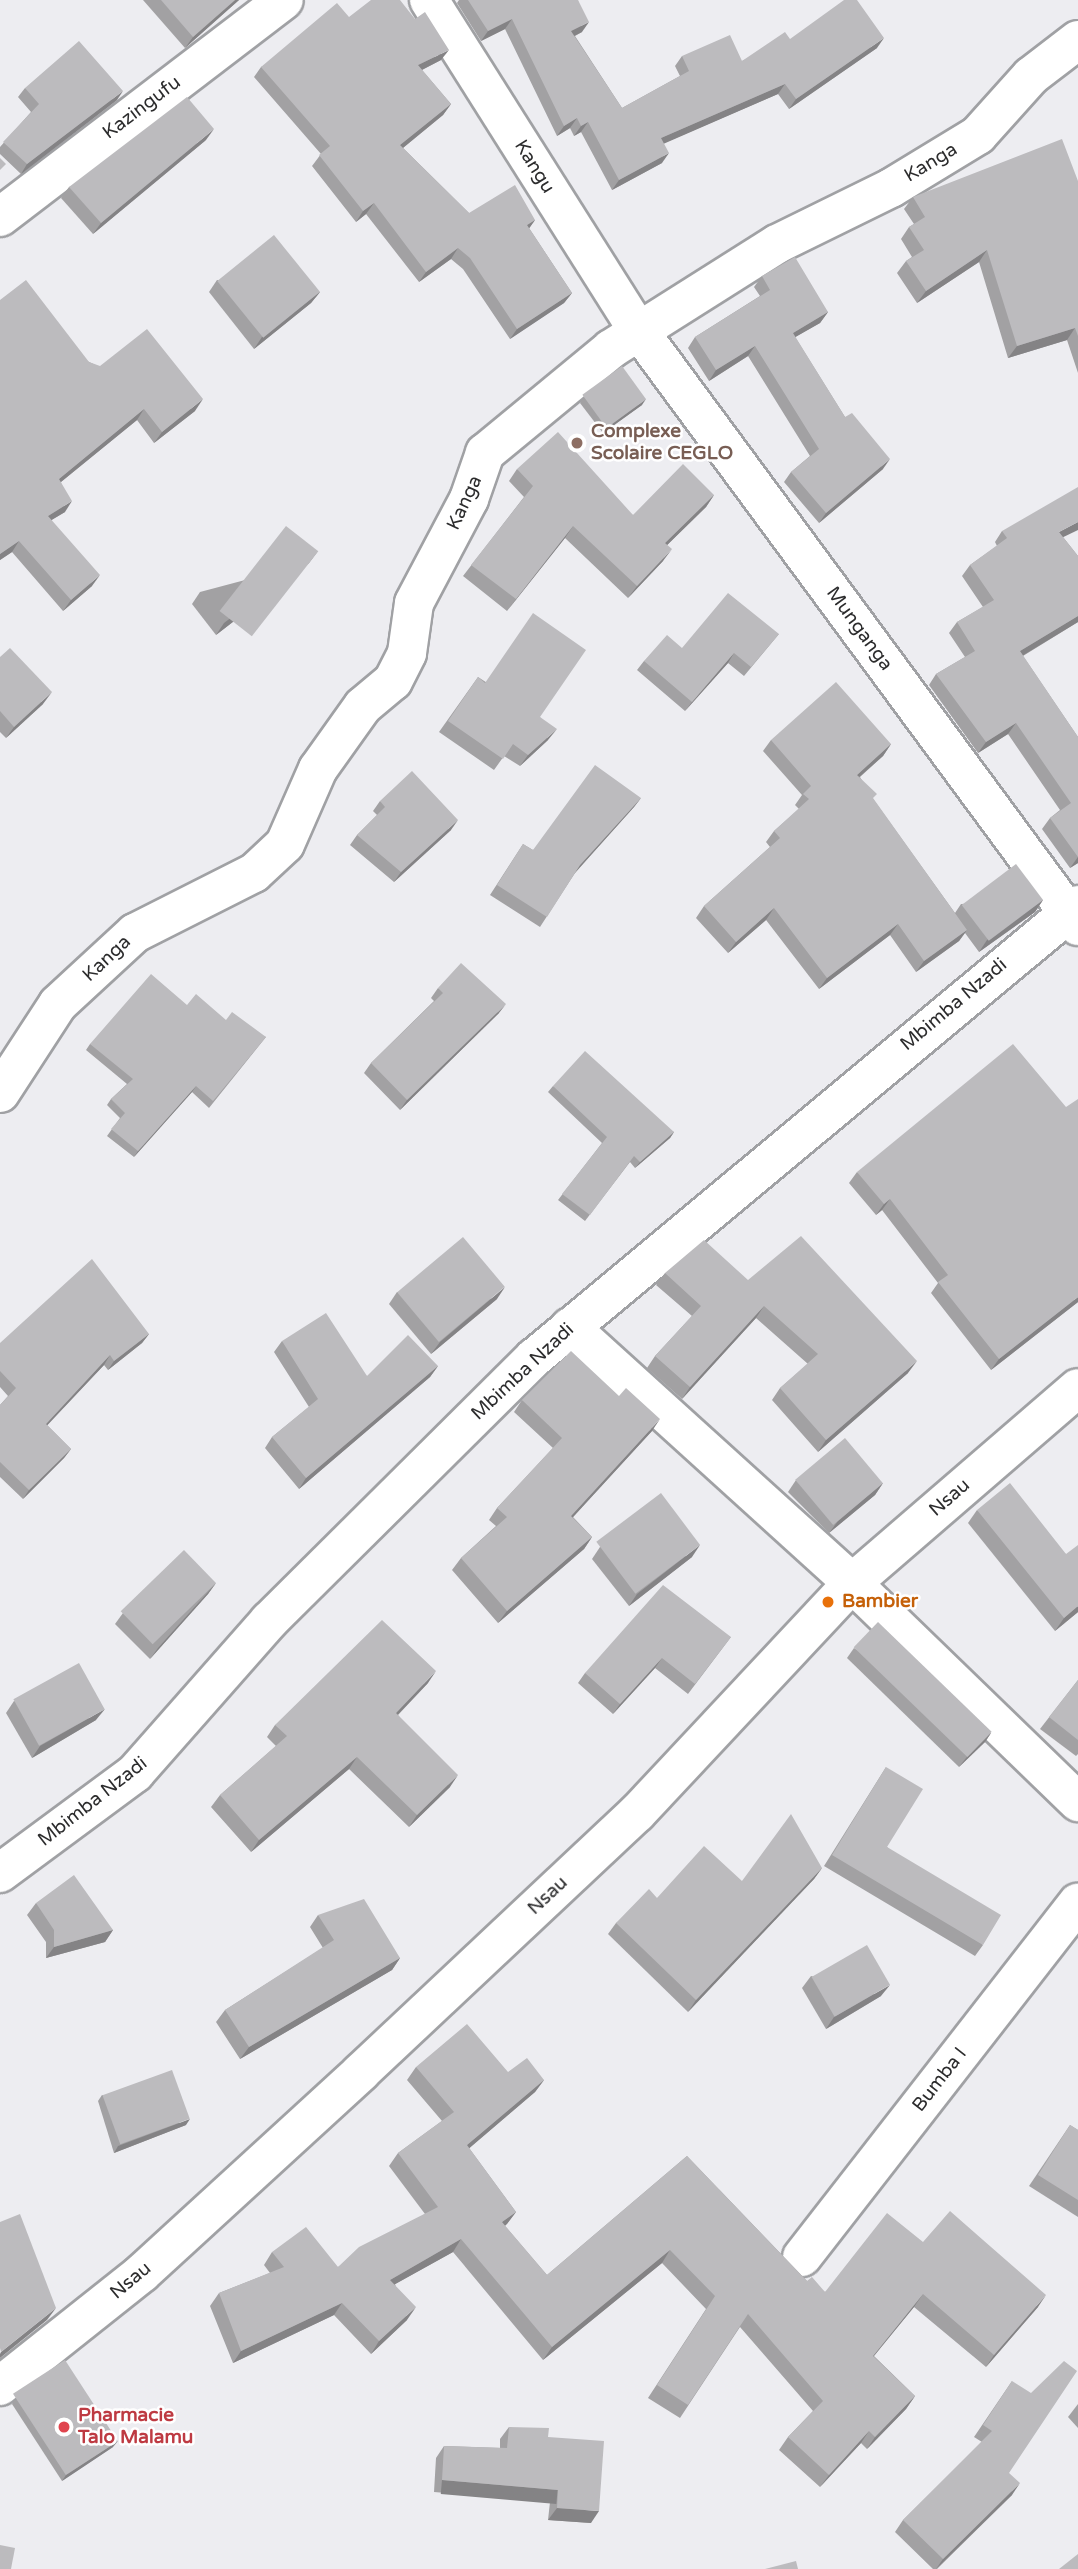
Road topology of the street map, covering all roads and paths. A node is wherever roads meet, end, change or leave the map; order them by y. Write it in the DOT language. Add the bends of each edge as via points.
graph roads {
  1 [pos="284,0"];
  2 [pos="429,0"];
  3 [pos="1078,40"];
  4 [pos="0,217"];
  5 [pos="640,332"];
  6 [pos="1075,915"];
  7 [pos="0,1093"];
  8 [pos="570,1327"];
  9 [pos="1078,1388"];
  10 [pos="852,1583"];
  11 [pos="1078,1802"];
  12 [pos="0,1873"];
  13 [pos="1078,1903"];
  14 [pos="802,2257"];
  15 [pos="0,2386"];
  1 -- 4 [label="street, Kazingufu"];
  2 -- 5 [label="street, Kangu"];
  3 -- 5 [label="street, Kanga" via="1031,76 978,135 891,188 777,244"];
  5 -- 6 [label="street, Munganga"];
  5 -- 7 [label="street, Kanga" via="485,453 469,499 414,603 407,653 393,681 363,706 318,769 285,844 254,873 135,933 58,1004"];
  6 -- 8 [label="street, Mbimba Nzadi"];
  8 -- 10 [label="street"];
  8 -- 12 [label="street, Mbimba Nzadi" via="269,1621 135,1773"];
  9 -- 10 [label="street, Nsau"];
  10 -- 11 [label="street"];
  10 -- 15 [label="street, Nsau" via="627,1822 142,2273"];
  13 -- 14 [label="street, Bumba I"];
}
